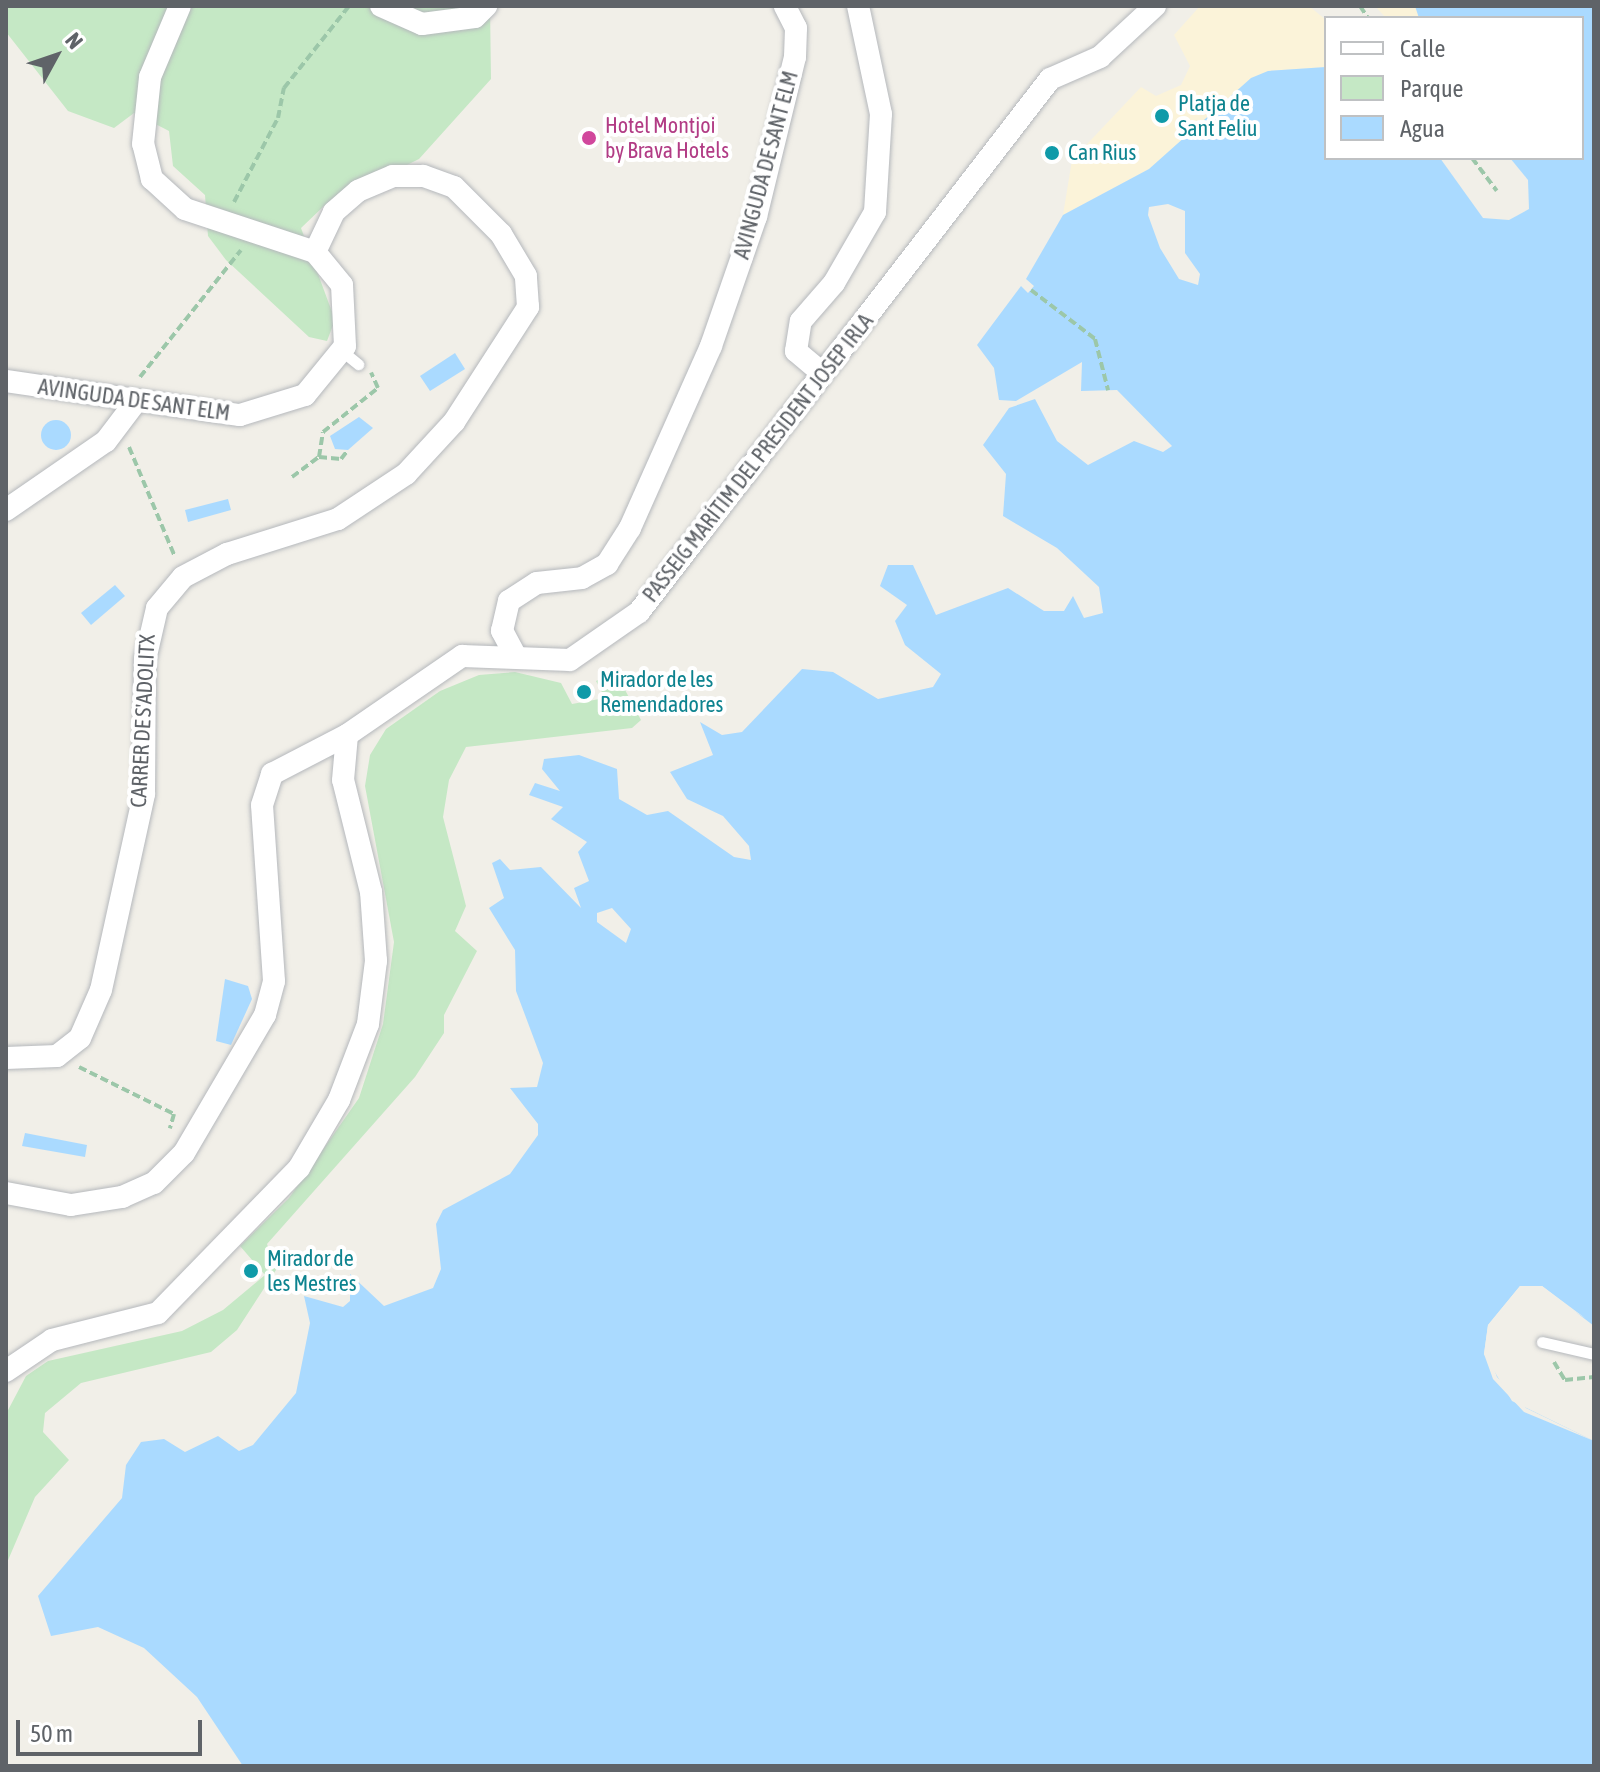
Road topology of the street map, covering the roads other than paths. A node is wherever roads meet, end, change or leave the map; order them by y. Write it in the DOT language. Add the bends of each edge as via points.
graph roads {
  1 [pos="180,6"];
  2 [pos="381,6"];
  3 [pos="486,6"];
  4 [pos="785,6"];
  5 [pos="858,6"];
  6 [pos="1155,6"];
  7 [pos="315,252"];
  8 [pos="822,373"];
  9 [pos="6,381"];
  10 [pos="137,400"];
  11 [pos="6,510"];
  12 [pos="516,657"];
  13 [pos="347,735"];
  14 [pos="6,1058"];
  15 [pos="6,1193"];
  16 [pos="1542,1342"];
  17 [pos="1594,1354"];
  18 [pos="6,1371"];
  1 -- 7 [label="street" via="150,77 143,144 152,179 169,197"];
  2 -- 3 [label="street" via="422,24 475,17"];
  4 -- 12 [label="street, AVINGUDA DE SANT ELM" via="796,28 795,57 756,217 711,346 630,528 607,564 582,578 537,583 509,601 502,631"];
  5 -- 8 [label="street" via="881,114 875,212 834,283 801,321 796,351"];
  6 -- 8 [label="street, PASSEIG MARÍTIM DEL PRESIDENT JOSEP IRLA" via="1100,57 1050,79"];
  7 -- 10 [label="street, AVINGUDA DE SANT ELM" via="342,285 350,358 305,395 240,415"];
  7 -- 14 [label="street, CARRER DE S'ADOLITX" via="334,212 358,191 393,176 423,176 454,187 501,234 526,276 528,307 454,422 406,474 338,519 227,554 183,577 148,625 144,794 101,990 80,1038 57,1056"];
  8 -- 12 [label="street, PASSEIG MARÍTIM DEL PRESIDENT JOSEP IRLA" via="639,612 570,660"];
  9 -- 10 [label="street, AVINGUDA DE SANT ELM"];
  10 -- 11 [label="street" via="119,424"];
  12 -- 13 [label="street, PASSEIG MARÍTIM DEL PRESIDENT JOSEP IRLA" via="462,656"];
  13 -- 15 [label="street, PASSEIG MARÍTIM DEL PRESIDENT JOSEP IRLA" via="272,774 262,805 274,981 265,1015 184,1153 154,1183 122,1197 71,1205"];
  13 -- 18 [label="street" via="343,780 371,892 376,961 368,1024 339,1100 299,1168 158,1313 52,1340"];
  16 -- 17 [label="lane"];
}
